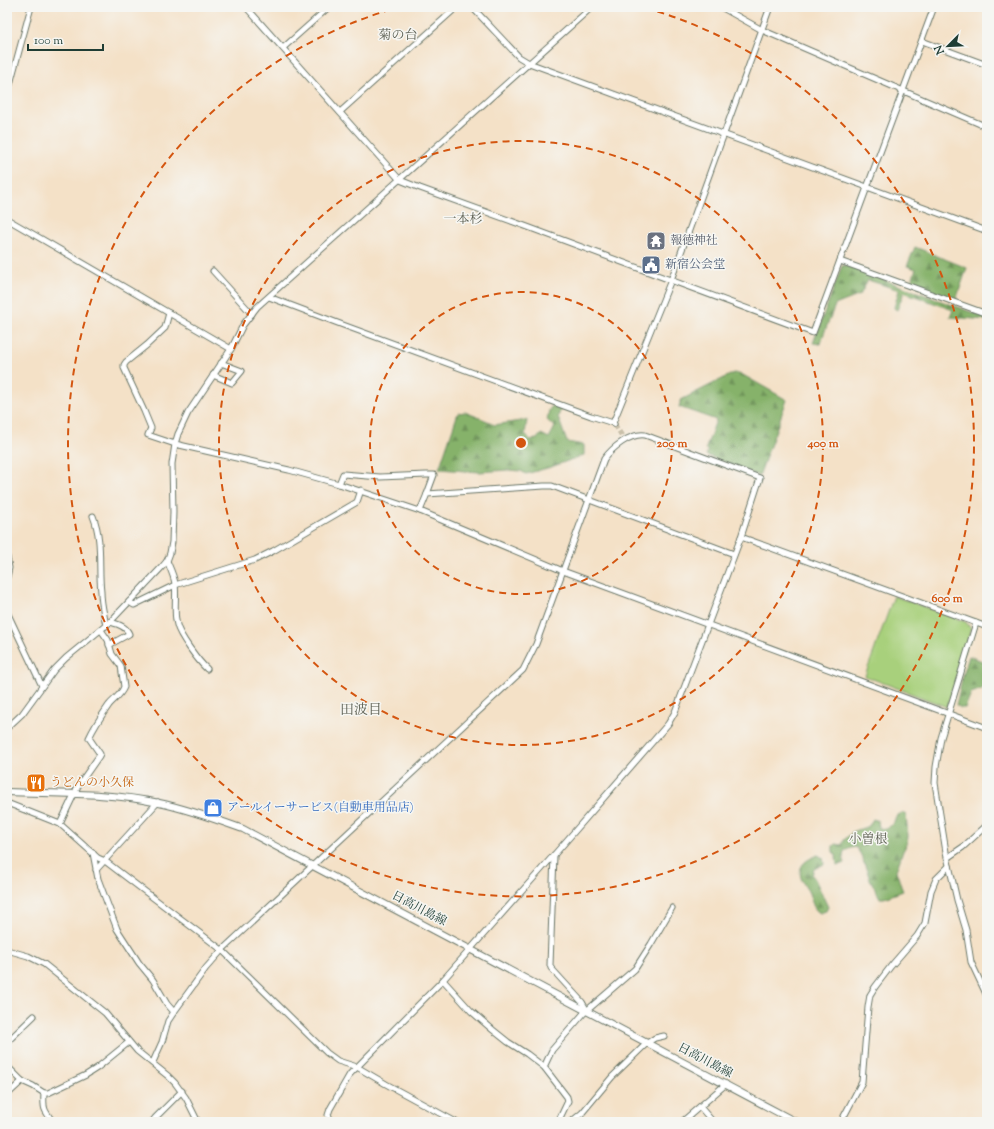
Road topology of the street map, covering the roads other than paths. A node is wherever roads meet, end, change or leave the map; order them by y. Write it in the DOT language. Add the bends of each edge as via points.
graph roads {
  1 [pos="30,7"];
  2 [pos="246,7"];
  3 [pos="329,7"];
  4 [pos="457,7"];
  5 [pos="472,7"];
  6 [pos="592,7"];
  7 [pos="721,7"];
  8 [pos="770,7"];
  9 [pos="934,7"];
  10 [pos="762,30"];
  11 [pos="922,41"];
  12 [pos="283,48"];
  13 [pos="529,63"];
  14 [pos="987,65"];
  15 [pos="904,91"];
  16 [pos="7,95"];
  17 [pos="340,112"];
  18 [pos="987,127"];
  19 [pos="724,134"];
  20 [pos="400,180"];
  21 [pos="868,187"];
  22 [pos="7,219"];
  23 [pos="987,231"];
  24 [pos="840,261"];
  25 [pos="213,271"];
  26 [pos="671,280"];
  27 [pos="269,297"];
  28 [pos="987,307"];
  29 [pos="169,313"];
  30 [pos="252,314"];
  31 [pos="986,314"];
  32 [pos="231,349"];
  33 [pos="221,363"];
  34 [pos="214,375"];
  35 [pos="175,444"];
  36 [pos="339,484"];
  37 [pos="361,490"];
  38 [pos="427,494"];
  39 [pos="589,500"];
  40 [pos="420,511"];
  41 [pos="93,516"];
  42 [pos="741,537"];
  43 [pos="734,554"];
  44 [pos="7,557"];
  45 [pos="167,560"];
  46 [pos="563,571"];
  47 [pos="7,577"];
  48 [pos="175,584"];
  49 [pos="129,602"];
  50 [pos="7,612"];
  51 [pos="976,623"];
  52 [pos="108,624"];
  53 [pos="708,624"];
  54 [pos="987,627"];
  55 [pos="101,630"];
  56 [pos="109,645"];
  57 [pos="207,669"];
  58 [pos="42,686"];
  59 [pos="948,714"];
  60 [pos="7,728"];
  61 [pos="987,728"];
  62 [pos="7,792"];
  63 [pos="74,794"];
  64 [pos="158,802"];
  65 [pos="7,803"];
  66 [pos="60,824"];
  67 [pos="987,825"];
  68 [pos="93,853"];
  69 [pos="554,855"];
  70 [pos="947,858"];
  71 [pos="104,861"];
  72 [pos="313,866"];
  73 [pos="949,866"];
  74 [pos="96,870"];
  75 [pos="672,908"];
  76 [pos="471,949"];
  77 [pos="7,950"];
  78 [pos="222,950"];
  79 [pos="443,980"];
  80 [pos="987,996"];
  81 [pos="588,1011"];
  82 [pos="174,1012"];
  83 [pos="34,1016"];
  84 [pos="664,1036"];
  85 [pos="7,1042"];
  86 [pos="129,1042"];
  87 [pos="647,1043"];
  88 [pos="153,1062"];
  89 [pos="7,1066"];
  90 [pos="357,1067"];
  91 [pos="544,1067"];
  92 [pos="22,1080"];
  93 [pos="726,1084"];
  94 [pos="182,1092"];
  95 [pos="7,1094"];
  96 [pos="44,1094"];
  97 [pos="700,1107"];
  98 [pos="53,1122"];
  99 [pos="152,1122"];
  100 [pos="198,1122"];
  101 [pos="332,1122"];
  102 [pos="456,1122"];
  103 [pos="558,1122"];
  104 [pos="571,1122"];
  105 [pos="682,1122"];
  106 [pos="713,1122"];
  107 [pos="796,1122"];
  108 [pos="841,1122"];
  1 -- 16 [label="street"];
  2 -- 12 [label="street"];
  3 -- 12 [label="street"];
  4 -- 17 [label="street"];
  5 -- 13 [label="street" via="519,57"];
  6 -- 13 [label="street"];
  7 -- 10 [label="street"];
  8 -- 10 [label="street"];
  9 -- 11 [label="street"];
  10 -- 15 [label="street"];
  10 -- 19 [label="street"];
  11 -- 14 [label="street"];
  11 -- 15 [label="street"];
  12 -- 17 [label="street"];
  13 -- 19 [label="street"];
  13 -- 20 [label="street"];
  15 -- 18 [label="street"];
  15 -- 21 [label="street"];
  17 -- 20 [label="street"];
  19 -- 21 [label="street"];
  19 -- 26 [label="street"];
  20 -- 26 [label="street"];
  20 -- 27 [label="street"];
  21 -- 23 [label="street"];
  21 -- 24 [label="street"];
  22 -- 29 [label="street"];
  24 -- 26 [label="street" via="813,333"];
  24 -- 31 [label="street"];
  25 -- 30 [label="street"];
  26 -- 27 [label="street" via="614,424"];
  27 -- 30 [label="street"];
  28 -- 31 [label="street"];
  29 -- 32 [label="street"];
  29 -- 35 [label="street" via="165,328 126,362 124,368 151,428 148,435"];
  30 -- 32 [label="street" via="243,325"];
  32 -- 33 [label="street"];
  33 -- 34 [label="street"];
  33 -- 34 [label="street" via="242,371 232,383"];
  34 -- 35 [label="street" via="184,422"];
  35 -- 36 [label="street"];
  35 -- 45 [label="street" via="172,464 172,542"];
  36 -- 37 [label="street"];
  36 -- 38 [label="street" via="343,474 380,477 434,476"];
  37 -- 40 [label="street"];
  37 -- 48 [label="street" via="357,502 273,551 255,560"];
  38 -- 39 [label="street" via="552,486"];
  38 -- 40 [label="street"];
  39 -- 42 [label="street" via="608,454 623,438 645,435 760,478"];
  39 -- 43 [label="street"];
  39 -- 46 [label="street"];
  40 -- 46 [label="street"];
  41 -- 52 [label="street" via="99,538 100,592"];
  42 -- 43 [label="street"];
  42 -- 51 [label="street"];
  43 -- 53 [label="street"];
  44 -- 47 [label="street"];
  45 -- 48 [label="street"];
  45 -- 49 [label="street"];
  46 -- 53 [label="street"];
  46 -- 72 [label="street" via="536,644 523,670"];
  48 -- 49 [label="street" via="134,605"];
  48 -- 57 [label="street" via="175,617 179,632"];
  49 -- 52 [label="street"];
  50 -- 58 [label="street"];
  51 -- 54 [label="street"];
  51 -- 59 [label="street"];
  52 -- 55 [label="street"];
  52 -- 56 [label="street" via="120,625 129,632"];
  53 -- 59 [label="street"];
  53 -- 69 [label="street" via="675,712 668,724"];
  55 -- 56 [label="street"];
  55 -- 58 [label="street" via="66,658"];
  56 -- 63 [label="street" via="121,666 124,687 110,703 91,733 89,738 100,754"];
  58 -- 60 [label="street" via="22,714"];
  59 -- 61 [label="street"];
  59 -- 70 [label="street" via="941,738 935,783"];
  62 -- 63 [label="main road, 日高川島線"];
  63 -- 64 [label="main road, 日高川島線"];
  63 -- 66 [label="street"];
  64 -- 71 [label="street"];
  64 -- 72 [label="main road, 日高川島線" via="243,829"];
  65 -- 66 [label="street"];
  66 -- 68 [label="street"];
  67 -- 70 [label="street"];
  68 -- 71 [label="street"];
  68 -- 74 [label="street"];
  69 -- 76 [label="street"];
  69 -- 81 [label="street" via="550,965"];
  70 -- 73 [label="street"];
  71 -- 74 [label="street"];
  71 -- 78 [label="street"];
  72 -- 76 [label="main road, 日高川島線"];
  72 -- 78 [label="street"];
  73 -- 80 [label="street" via="966,930 971,962"];
  73 -- 108 [label="street" via="936,879 925,923 870,995 862,1082"];
  74 -- 82 [label="street" via="117,929"];
  75 -- 81 [label="street" via="635,969"];
  76 -- 79 [label="street"];
  76 -- 81 [label="main road, 日高川島線"];
  77 -- 86 [label="street" via="44,964 105,1013"];
  78 -- 82 [label="street"];
  78 -- 90 [label="street" via="327,1053 338,1062"];
  79 -- 90 [label="street"];
  79 -- 91 [label="street" via="492,1030"];
  81 -- 87 [label="main road, 日高川島線"];
  81 -- 91 [label="street" via="552,1050"];
  82 -- 88 [label="street" via="168,1021"];
  83 -- 85 [label="street"];
  84 -- 87 [label="street"];
  86 -- 88 [label="street"];
  86 -- 96 [label="street" via="86,1075"];
  87 -- 93 [label="main road, 日高川島線"];
  87 -- 104 [label="street"];
  88 -- 94 [label="street"];
  89 -- 92 [label="street"];
  90 -- 101 [label="street" via="350,1074 330,1109 328,1115"];
  90 -- 102 [label="street"];
  91 -- 103 [label="street" via="567,1097 568,1101"];
  92 -- 95 [label="street"];
  92 -- 96 [label="street"];
  93 -- 97 [label="street"];
  93 -- 107 [label="main road, 日高川島線"];
  94 -- 99 [label="street"];
  94 -- 100 [label="street"];
  96 -- 98 [label="street" via="45,1111"];
  97 -- 105 [label="street"];
  97 -- 106 [label="street"];
}
